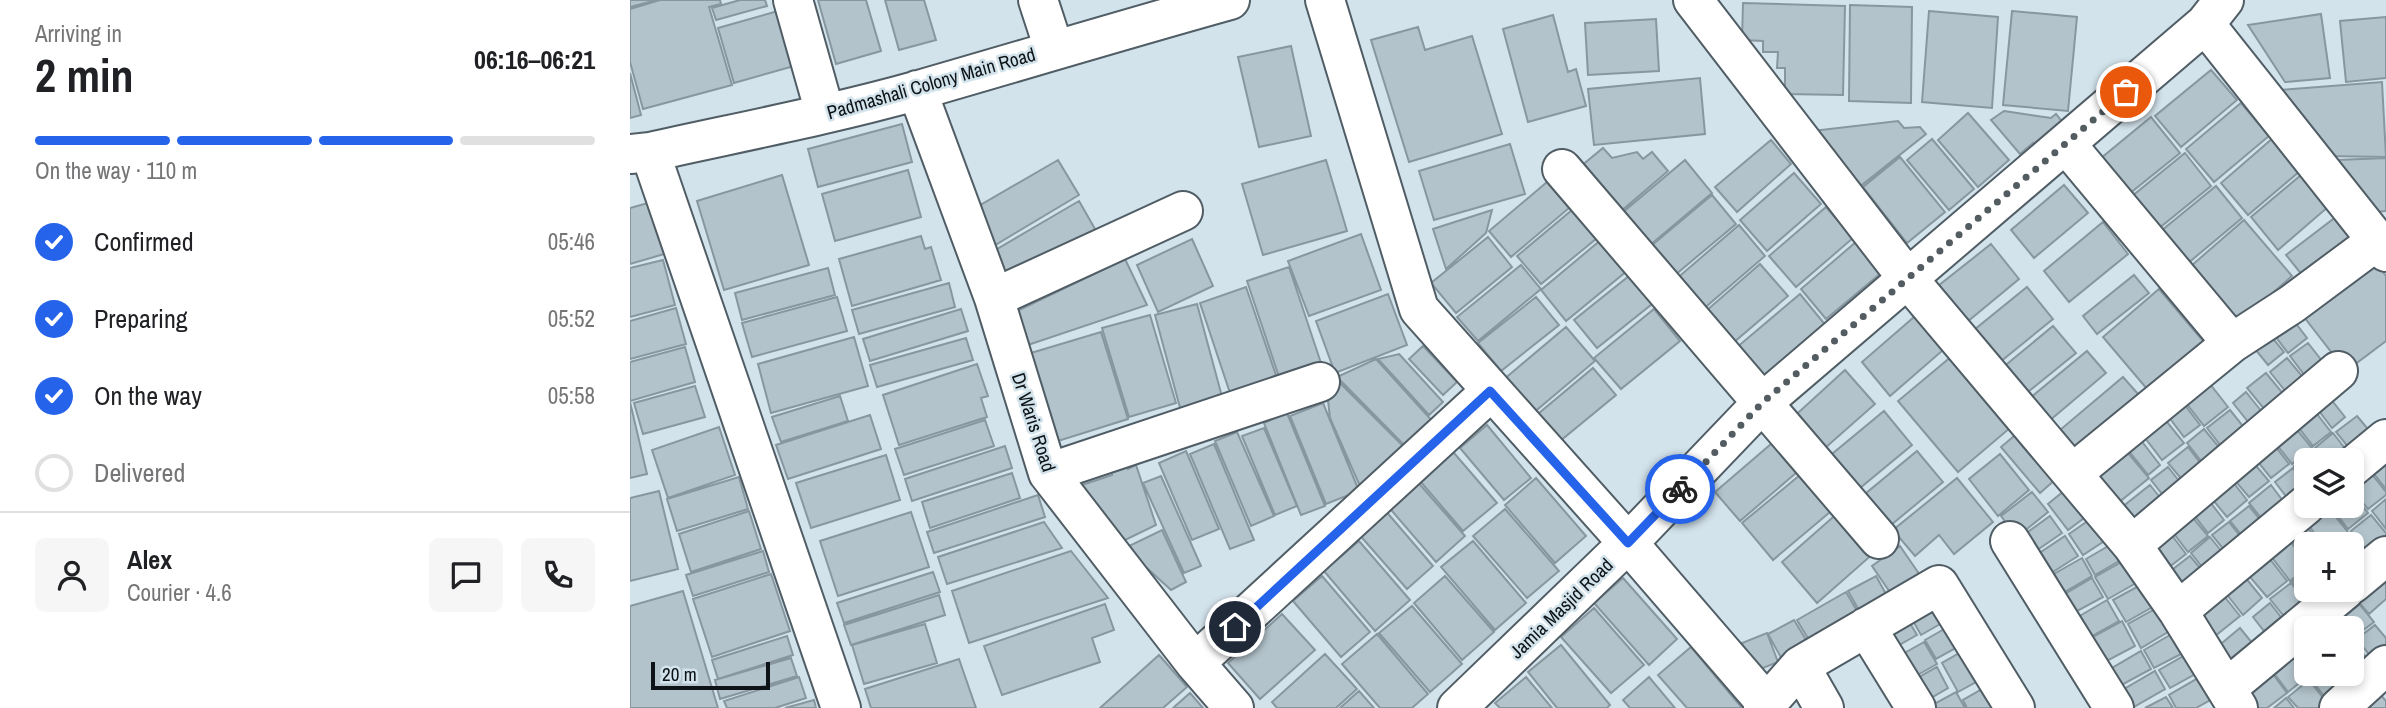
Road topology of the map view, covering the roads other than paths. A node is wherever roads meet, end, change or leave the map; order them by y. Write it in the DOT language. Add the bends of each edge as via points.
graph roads {
  1 [pos="793,0"];
  2 [pos="1038,0"];
  3 [pos="1230,0"];
  4 [pos="1325,0"];
  5 [pos="1693,0"];
  6 [pos="2214,12"];
  7 [pos="1054,49"];
  8 [pos="917,90"];
  9 [pos="825,113"];
  10 [pos="2066,144"];
  11 [pos="640,153"];
  12 [pos="1562,169"];
  13 [pos="1183,211"];
  14 [pos="2382,246"];
  15 [pos="1908,279"];
  16 [pos="994,298"];
  17 [pos="2232,343"];
  18 [pos="2338,372"];
  19 [pos="1320,382"];
  20 [pos="1490,391"];
  21 [pos="1762,403"];
  22 [pos="2386,439"];
  23 [pos="2364,457"];
  24 [pos="1048,473"];
  25 [pos="2073,473"];
  26 [pos="2294,515"];
  27 [pos="1879,539"];
  28 [pos="2010,541"];
  29 [pos="1628,543"];
  30 [pos="2132,545"];
  31 [pos="2386,556"];
  32 [pos="2364,574"];
  33 [pos="2333,602"];
  34 [pos="2178,611"];
  35 [pos="1866,627"];
  36 [pos="1195,663"];
  37 [pos="2386,664"];
  38 [pos="1800,666"];
  39 [pos="2232,698"];
  40 [pos="1765,706"];
  41 [pos="841,708"];
  42 [pos="1234,708"];
  43 [pos="1457,708"];
  44 [pos="1824,708"];
  45 [pos="1916,708"];
  46 [pos="2015,708"];
  47 [pos="2114,708"];
  48 [pos="2339,708"];
  1 -- 9 [label="street"];
  2 -- 7 [label="street"];
  3 -- 7 [label="street, Padmashali Colony Main Road"];
  4 -- 20 [label="street" via="1419,309"];
  5 -- 15 [label="street"];
  6 -- 10 [label="street, Jamia Masjid Road"];
  6 -- 14 [label="street"];
  7 -- 8 [label="street, Padmashali Colony Main Road"];
  8 -- 9 [label="street, Padmashali Colony Main Road"];
  8 -- 16 [label="street, Dr Waris Road"];
  9 -- 11 [label="street, Padmashali Colony Main Road"];
  10 -- 15 [label="street, Jamia Masjid Road"];
  10 -- 17 [label="street"];
  11 -- 41 [label="street"];
  12 -- 21 [label="street"];
  13 -- 16 [label="street"];
  14 -- 17 [label="street"];
  15 -- 21 [label="street, Jamia Masjid Road"];
  15 -- 25 [label="street"];
  16 -- 24 [label="street, Dr Waris Road"];
  17 -- 25 [label="street"];
  18 -- 30 [label="street"];
  19 -- 24 [label="street"];
  20 -- 29 [label="street"];
  20 -- 36 [label="street"];
  21 -- 27 [label="street"];
  21 -- 29 [label="street, Jamia Masjid Road"];
  22 -- 23 [label="street"];
  24 -- 36 [label="street, Dr Waris Road"];
  25 -- 30 [label="street"];
  26 -- 34 [label="street"];
  28 -- 47 [label="street"];
  29 -- 40 [label="street"];
  29 -- 43 [label="street, Jamia Masjid Road"];
  30 -- 34 [label="street"];
  31 -- 32 [label="street"];
  33 -- 39 [label="street"];
  34 -- 39 [label="street"];
  35 -- 38 [label="street"];
  35 -- 45 [label="street"];
  35 -- 46 [label="street" via="1939,585"];
  36 -- 42 [label="street, Dr Waris Road"];
  37 -- 48 [label="street"];
  38 -- 40 [label="street"];
  38 -- 44 [label="street"];
}
